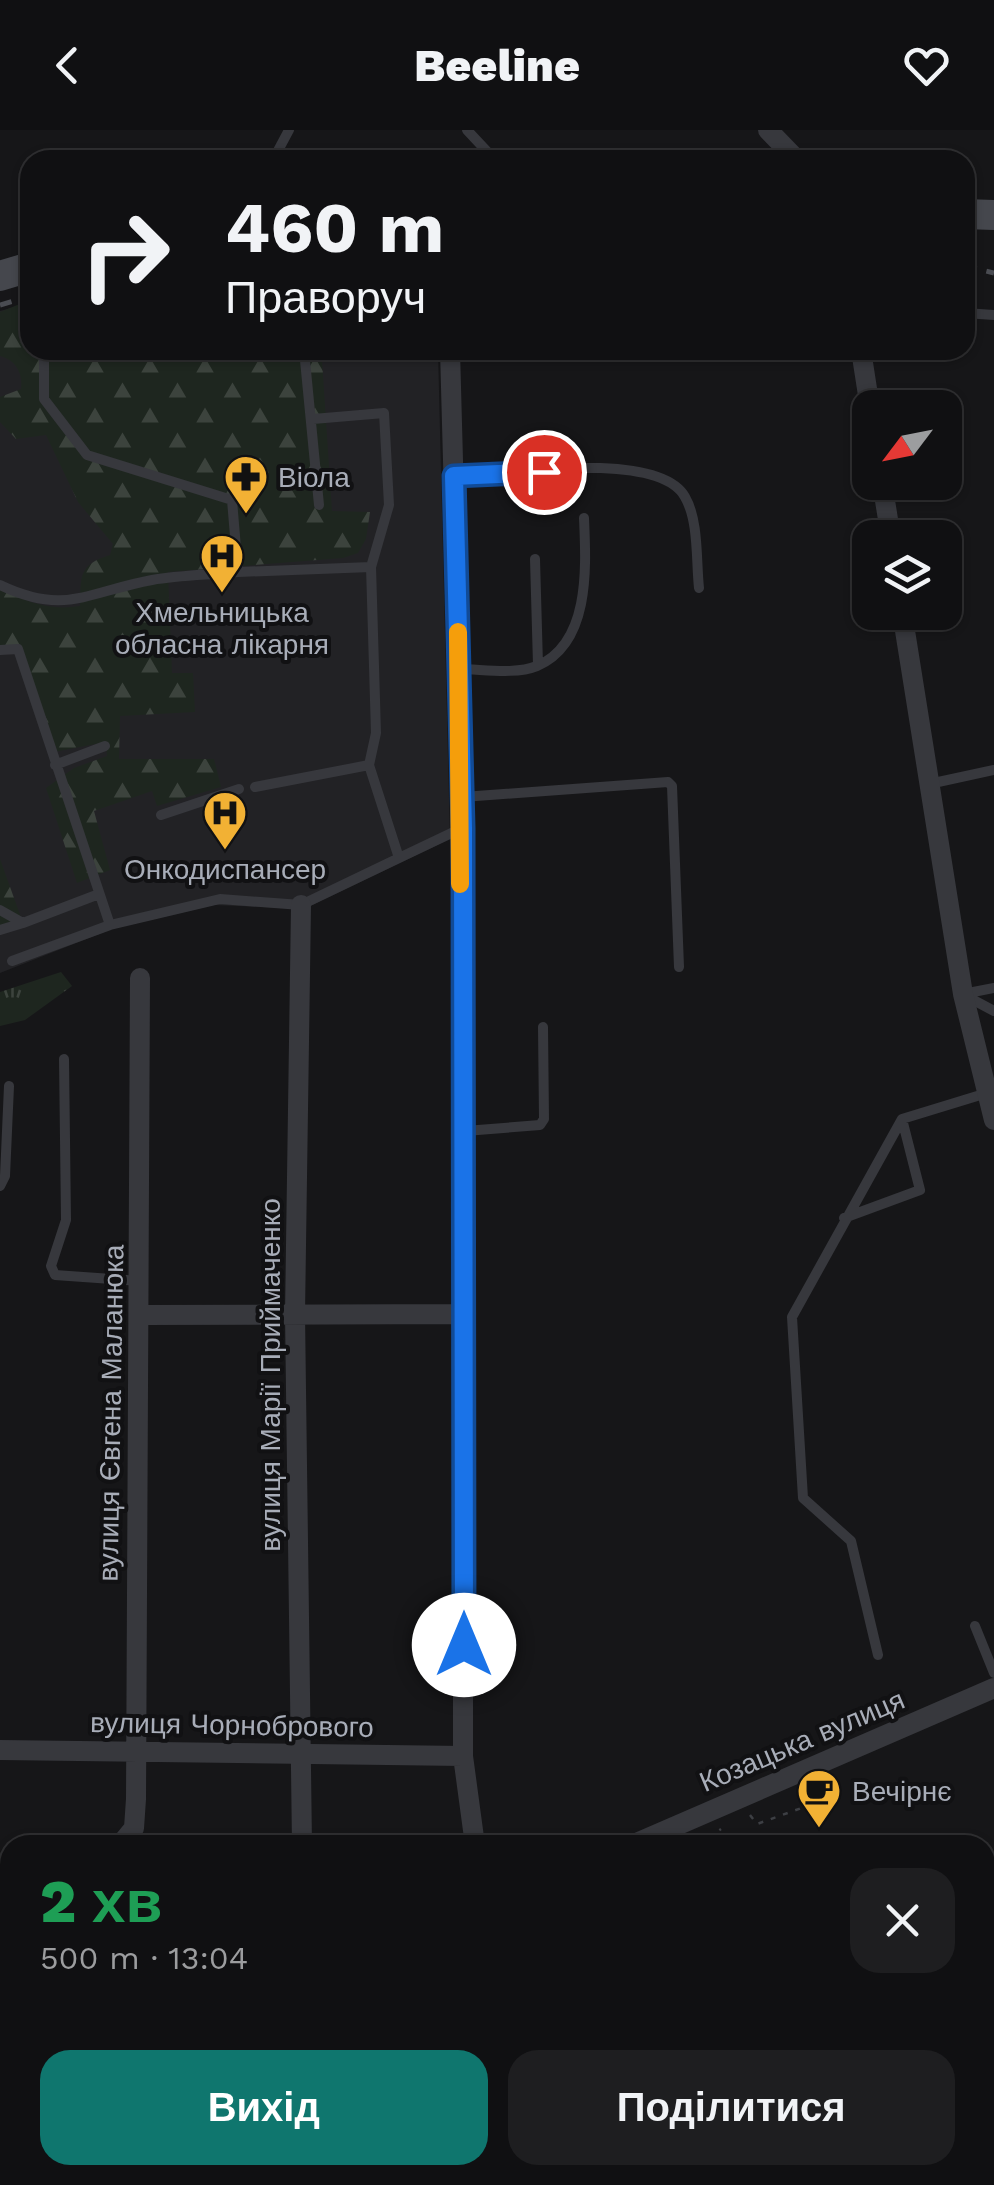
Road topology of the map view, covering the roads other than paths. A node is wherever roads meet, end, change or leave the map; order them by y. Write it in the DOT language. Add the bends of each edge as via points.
graph roads {
  1 [pos="467,130"];
  2 [pos="768,130"];
  3 [pos="486,150"];
  4 [pos="787,150"];
  5 [pos="44,360"];
  6 [pos="305,360"];
  7 [pos="450,360"];
  8 [pos="863,360"];
  9 [pos="868,390"];
  10 [pos="313,419"];
  11 [pos="454,476"];
  12 [pos="319,505"];
  13 [pos="584,518"];
  14 [pos="535,559"];
  15 [pos="371,567"];
  16 [pos="238,572"];
  17 [pos="0,584"];
  18 [pos="699,588"];
  19 [pos="905,630"];
  20 [pos="0,650"];
  21 [pos="538,665"];
  22 [pos="459,670"];
  23 [pos="105,746"];
  24 [pos="54,765"];
  25 [pos="369,765"];
  26 [pos="994,770"];
  27 [pos="929,784"];
  28 [pos="256,787"];
  29 [pos="238,790"];
  30 [pos="462,798"];
  31 [pos="161,814"];
  32 [pos="463,828"];
  33 [pos="398,858"];
  34 [pos="99,894"];
  35 [pos="301,905"];
  36 [pos="0,910"];
  37 [pos="23,923"];
  38 [pos="110,925"];
  39 [pos="0,930"];
  40 [pos="38,934"];
  41 [pos="12,962"];
  42 [pos="679,967"];
  43 [pos="140,978"];
  44 [pos="994,988"];
  45 [pos="963,994"];
  46 [pos="994,1011"];
  47 [pos="543,1026"];
  48 [pos="64,1059"];
  49 [pos="9,1086"];
  50 [pos="987,1093"];
  51 [pos="902,1118"];
  52 [pos="994,1120"];
  53 [pos="464,1131"];
  54 [pos="0,1186"];
  55 [pos="843,1218"];
  56 [pos="141,1280"];
  57 [pos="295,1314"];
  58 [pos="464,1314"];
  59 [pos="141,1315"];
  60 [pos="974,1626"];
  61 [pos="878,1655"];
  62 [pos="994,1672"];
  63 [pos="994,1688"];
  64 [pos="0,1750"];
  65 [pos="134,1751"];
  66 [pos="300,1754"];
  67 [pos="464,1756"];
  68 [pos="128,1835"];
  69 [pos="302,1835"];
  70 [pos="475,1835"];
  71 [pos="655,1835"];
  1 -- 3 [label="lane"];
  2 -- 4 [label="street"];
  5 -- 16 [label="lane" via="44,399 87,454 232,500"];
  6 -- 10 [label="lane"];
  7 -- 11 [label="street"];
  8 -- 9 [label="street"];
  10 -- 12 [label="lane"];
  10 -- 15 [label="lane" via="384,413 390,506"];
  11 -- 18 [label="lane" via="604,468 664,478 685,497 691,514"];
  11 -- 22 [label="street"];
  13 -- 21 [label="lane" via="578,616"];
  14 -- 21 [label="lane"];
  15 -- 16 [label="lane"];
  15 -- 25 [label="lane" via="376,732"];
  16 -- 17 [label="lane" via="154,580 58,603"];
  19 -- 27 [label="street"];
  20 -- 24 [label="lane" via="18,649"];
  21 -- 22 [label="lane"];
  22 -- 30 [label="street"];
  23 -- 24 [label="lane"];
  24 -- 34 [label="lane"];
  25 -- 28 [label="lane"];
  25 -- 33 [label="lane"];
  26 -- 27 [label="lane"];
  27 -- 45 [label="street"];
  29 -- 31 [label="lane"];
  30 -- 32 [label="street"];
  30 -- 42 [label="lane" via="668,782"];
  32 -- 33 [label="lane"];
  32 -- 53 [label="street"];
  33 -- 35 [label="lane"];
  34 -- 37 [label="lane"];
  34 -- 38 [label="lane"];
  35 -- 38 [label="lane" via="220,899"];
  35 -- 57 [label="street, вулиця Марії Приймаченко"];
  36 -- 37 [label="lane"];
  37 -- 39 [label="lane"];
  37 -- 40 [label="lane"];
  38 -- 41 [label="lane"];
  43 -- 56 [label="street, вулиця Євгена Маланюка"];
  44 -- 45 [label="lane"];
  45 -- 46 [label="lane"];
  45 -- 50 [label="street"];
  47 -- 53 [label="lane" via="544,1120"];
  48 -- 56 [label="lane" via="66,1220 50,1266 67,1278"];
  49 -- 54 [label="lane"];
  50 -- 51 [label="lane"];
  50 -- 52 [label="street"];
  51 -- 55 [label="lane"];
  51 -- 55 [label="lane" via="920,1190"];
  53 -- 58 [label="street"];
  55 -- 61 [label="lane" via="792,1317 803,1498 851,1542"];
  56 -- 59 [label="street, вулиця Євгена Маланюка"];
  57 -- 58 [label="street"];
  57 -- 59 [label="street"];
  57 -- 66 [label="street, вулиця Марії Приймаченко"];
  58 -- 67 [label="street"];
  59 -- 65 [label="street, вулиця Євгена Маланюка"];
  60 -- 62 [label="lane"];
  63 -- 71 [label="street, Козацька вулиця"];
  64 -- 65 [label="street, вулиця Чорнобрового"];
  65 -- 66 [label="street, вулиця Чорнобрового"];
  65 -- 68 [label="street, вулиця Євгена Маланюка" via="134,1828"];
  66 -- 67 [label="street, вулиця Чорнобрового"];
  66 -- 69 [label="street, вулиця Марії Приймаченко"];
  67 -- 70 [label="street"];
}
